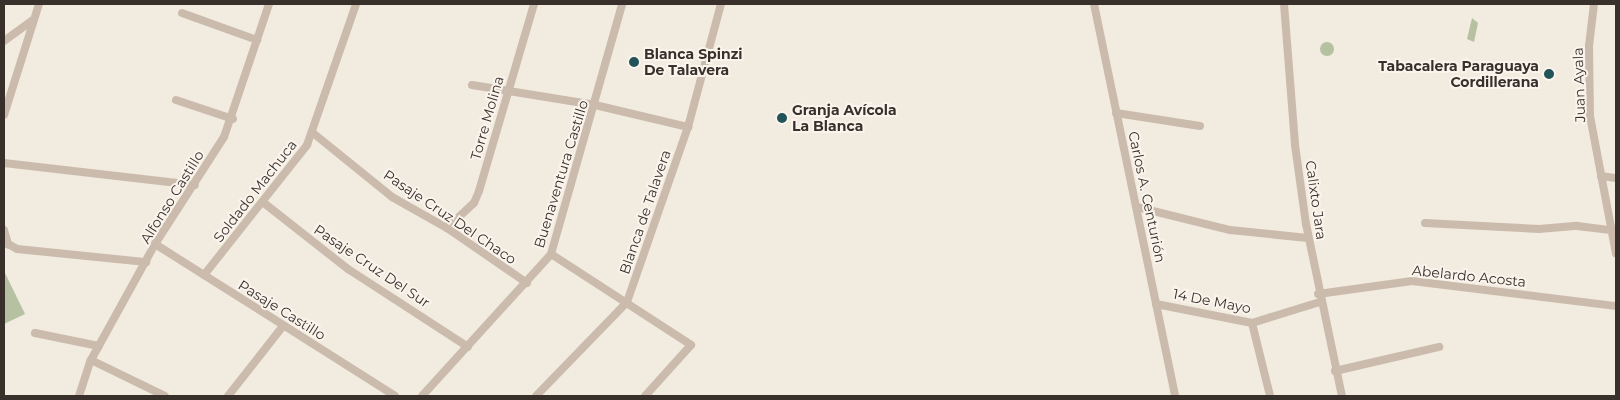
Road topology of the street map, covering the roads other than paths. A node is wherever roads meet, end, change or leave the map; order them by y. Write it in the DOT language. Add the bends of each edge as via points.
graph roads {
  1 [pos="39,4"];
  2 [pos="269,4"];
  3 [pos="356,4"];
  4 [pos="534,4"];
  5 [pos="622,4"];
  6 [pos="721,4"];
  7 [pos="1094,4"];
  8 [pos="1284,4"];
  9 [pos="1594,4"];
  10 [pos="182,13"];
  11 [pos="34,19"];
  12 [pos="258,40"];
  13 [pos="4,41"];
  14 [pos="472,85"];
  15 [pos="507,90"];
  16 [pos="176,100"];
  17 [pos="595,105"];
  18 [pos="1116,113"];
  19 [pos="4,115"];
  20 [pos="232,119"];
  21 [pos="688,126"];
  22 [pos="1200,126"];
  23 [pos="313,133"];
  24 [pos="4,163"];
  25 [pos="1601,176"];
  26 [pos="1616,178"];
  27 [pos="195,185"];
  28 [pos="264,203"];
  29 [pos="1137,207"];
  30 [pos="1425,223"];
  31 [pos="447,228"];
  32 [pos="4,230"];
  33 [pos="1612,230"];
  34 [pos="1308,238"];
  35 [pos="1615,240"];
  36 [pos="155,244"];
  37 [pos="6,245"];
  38 [pos="552,254"];
  39 [pos="1616,254"];
  40 [pos="146,262"];
  41 [pos="204,275"];
  42 [pos="527,283"];
  43 [pos="1318,294"];
  44 [pos="627,302"];
  45 [pos="1320,302"];
  46 [pos="1156,304"];
  47 [pos="1616,306"];
  48 [pos="1252,323"];
  49 [pos="283,326"];
  50 [pos="35,333"];
  51 [pos="99,346"];
  52 [pos="468,347"];
  53 [pos="1439,347"];
  54 [pos="91,360"];
  55 [pos="1335,371"];
  56 [pos="161,395"];
  57 [pos="79,396"];
  58 [pos="228,396"];
  59 [pos="395,396"];
  60 [pos="422,396"];
  61 [pos="536,396"];
  62 [pos="645,396"];
  63 [pos="1175,396"];
  64 [pos="1270,396"];
  65 [pos="1342,396"];
  1 -- 11 [label="street"];
  2 -- 12 [label="street, Alfonso Castillo"];
  3 -- 23 [label="street, Soldado Machuca"];
  4 -- 15 [label="street, Torre Molina"];
  5 -- 17 [label="street, Buenaventura Castillo"];
  6 -- 21 [label="street, Blanca de Talavera"];
  7 -- 18 [label="street, Carlos A. Centurión"];
  8 -- 34 [label="street, Calixto Jara"];
  9 -- 25 [label="street, Juan Ayala" via="1589,46 1590,116"];
  10 -- 12 [label="street"];
  11 -- 13 [label="street"];
  11 -- 19 [label="street"];
  12 -- 20 [label="street, Alfonso Castillo"];
  14 -- 15 [label="street"];
  15 -- 17 [label="street"];
  15 -- 31 [label="street, Torre Molina" via="474,203"];
  16 -- 20 [label="street"];
  17 -- 21 [label="street"];
  17 -- 38 [label="street, Buenaventura Castillo"];
  18 -- 22 [label="street"];
  18 -- 29 [label="street, Carlos A. Centurión"];
  20 -- 27 [label="street, Alfonso Castillo"];
  21 -- 44 [label="street, Blanca de Talavera"];
  23 -- 28 [label="street, Soldado Machuca"];
  23 -- 31 [label="street, Pasaje Cruz Del Chaco" via="392,197"];
  24 -- 27 [label="street"];
  25 -- 26 [label="street"];
  25 -- 33 [label="street, Juan Ayala"];
  27 -- 36 [label="street, Alfonso Castillo"];
  28 -- 41 [label="street, Soldado Machuca"];
  28 -- 52 [label="street, Pasaje Cruz Del Sur" via="348,269"];
  29 -- 34 [label="street" via="1230,230"];
  29 -- 46 [label="street, Carlos A. Centurión"];
  30 -- 33 [label="street" via="1539,229 1577,226"];
  31 -- 42 [label="street, Pasaje Cruz Del Chaco"];
  32 -- 37 [label="street"];
  33 -- 35 [label="street, Juan Ayala"];
  34 -- 43 [label="street, Calixto Jara"];
  35 -- 39 [label="street, Juan Ayala"];
  36 -- 40 [label="street, Alfonso Castillo"];
  36 -- 41 [label="street, Pasaje Castillo"];
  37 -- 40 [label="street" via="41,253"];
  38 -- 42 [label="street, Buenaventura Castillo"];
  38 -- 44 [label="street"];
  40 -- 51 [label="street, Alfonso Castillo"];
  41 -- 49 [label="street, Pasaje Castillo"];
  42 -- 52 [label="street, Buenaventura Castillo"];
  43 -- 45 [label="street, Calixto Jara"];
  43 -- 47 [label="street, Abelardo Acosta" via="1412,281"];
  44 -- 61 [label="street, Blanca de Talavera"];
  44 -- 62 [label="street" via="689,342 690,348"];
  45 -- 48 [label="street, 14 De Mayo"];
  45 -- 55 [label="street, Calixto Jara"];
  46 -- 48 [label="street, 14 De Mayo"];
  46 -- 63 [label="street, Carlos A. Centurión"];
  48 -- 64 [label="street"];
  49 -- 58 [label="street"];
  49 -- 59 [label="street, Pasaje Castillo"];
  50 -- 51 [label="street"];
  51 -- 54 [label="street, Alfonso Castillo"];
  52 -- 60 [label="street, Buenaventura Castillo"];
  53 -- 55 [label="street"];
  54 -- 56 [label="street"];
  54 -- 57 [label="street, Alfonso Castillo"];
  55 -- 65 [label="street, Calixto Jara"];
}
